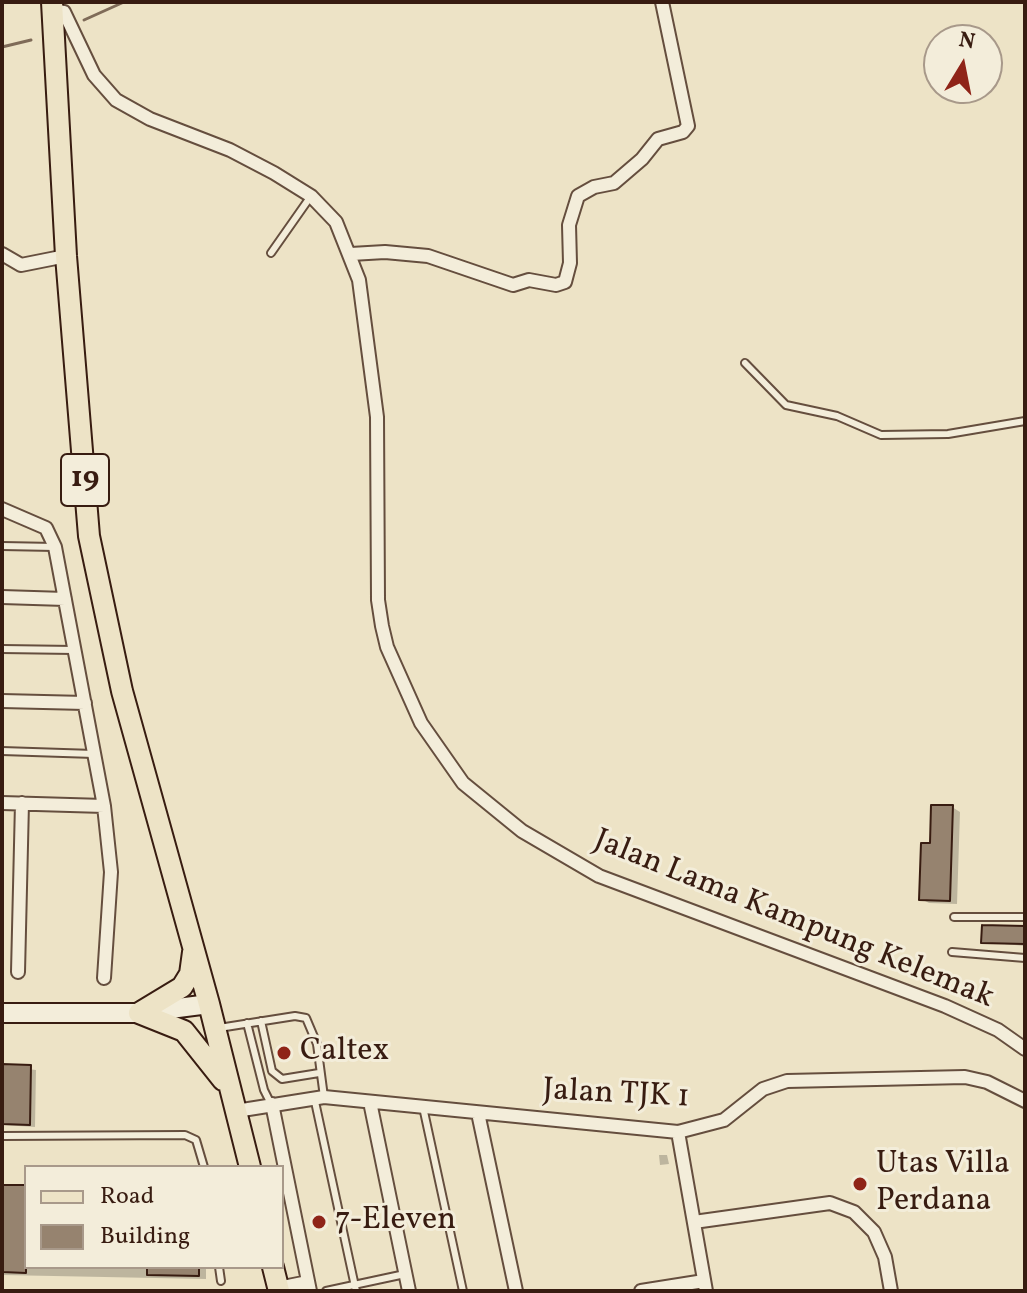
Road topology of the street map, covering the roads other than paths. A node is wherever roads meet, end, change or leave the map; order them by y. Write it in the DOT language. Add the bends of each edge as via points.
graph roads {
  1 [pos="662,2"];
  2 [pos="52,6"];
  3 [pos="311,196"];
  4 [pos="271,253"];
  5 [pos="2,254"];
  6 [pos="351,254"];
  7 [pos="66,256"];
  8 [pos="745,363"];
  9 [pos="1025,421"];
  10 [pos="2,509"];
  11 [pos="2,546"];
  12 [pos="55,547"];
  13 [pos="2,597"];
  14 [pos="65,599"];
  15 [pos="2,649"];
  16 [pos="74,650"];
  17 [pos="2,701"];
  18 [pos="85,703"];
  19 [pos="2,751"];
  20 [pos="94,754"];
  21 [pos="2,803"];
  22 [pos="22,803"];
  23 [pos="104,806"];
  24 [pos="954,917"];
  25 [pos="1025,917"];
  26 [pos="193,946"];
  27 [pos="952,952"];
  28 [pos="1025,958"];
  29 [pos="18,972"];
  30 [pos="104,978"];
  31 [pos="209,1004"];
  32 [pos="2,1013"];
  33 [pos="139,1013"];
  34 [pos="261,1021"];
  35 [pos="247,1023"];
  36 [pos="216,1028"];
  37 [pos="1025,1049"];
  38 [pos="319,1073"];
  39 [pos="319,1097"];
  40 [pos="1025,1101"];
  41 [pos="234,1102"];
  42 [pos="370,1102"];
  43 [pos="272,1104"];
  44 [pos="423,1107"];
  45 [pos="478,1113"];
  46 [pos="678,1132"];
  47 [pos="2,1136"];
  48 [pos="203,1165"];
  49 [pos="250,1165"];
  50 [pos="694,1222"];
  51 [pos="219,1269"];
  52 [pos="274,1269"];
  53 [pos="405,1274"];
  54 [pos="221,1281"];
  55 [pos="705,1286"];
  56 [pos="309,1287"];
  57 [pos="355,1288"];
  58 [pos="279,1290"];
  59 [pos="326,1291"];
  60 [pos="409,1291"];
  61 [pos="463,1291"];
  62 [pos="516,1291"];
  63 [pos="641,1291"];
  64 [pos="891,1291"];
  1 -- 6 [label="street" via="688,126 658,139 614,183 578,196 569,225 565,282 529,280 513,285 428,256"];
  2 -- 3 [label="street, Jalan Lama Kampung Kelemak" via="64,12 94,75 116,100 230,150"];
  2 -- 7 [label="main road, 19"];
  3 -- 4 [label="lane"];
  3 -- 6 [label="street, Jalan Lama Kampung Kelemak" via="336,222"];
  5 -- 7 [label="street" via="21,265"];
  6 -- 37 [label="street, Jalan Lama Kampung Kelemak" via="379,435 377,570 382,626 421,723 463,783 522,831 599,876 945,1006"];
  7 -- 26 [label="main road, 19" via="89,536 122,691"];
  8 -- 9 [label="lane" via="786,405 837,416 881,435 948,434"];
  10 -- 12 [label="street" via="46,528"];
  11 -- 12 [label="lane"];
  12 -- 14 [label="street"];
  13 -- 14 [label="street"];
  14 -- 16 [label="street"];
  15 -- 16 [label="lane"];
  16 -- 18 [label="street"];
  17 -- 18 [label="street"];
  18 -- 20 [label="street"];
  19 -- 20 [label="lane"];
  20 -- 23 [label="street"];
  21 -- 22 [label="street"];
  22 -- 23 [label="street"];
  22 -- 29 [label="street"];
  23 -- 30 [label="street" via="111,872"];
  24 -- 25 [label="lane"];
  26 -- 31 [label="main road, 19"];
  26 -- 33 [label="main road" via="190,974 182,987"];
  27 -- 28 [label="lane"];
  31 -- 33 [label="street"];
  31 -- 36 [label="main road, 19"];
  32 -- 33 [label="street"];
  33 -- 41 [label="main road" via="170,1023 195,1041"];
  34 -- 35 [label="lane"];
  34 -- 38 [label="lane" via="272,1071 282,1079"];
  34 -- 38 [label="lane" via="306,1018 317,1044"];
  35 -- 36 [label="lane"];
  35 -- 43 [label="lane"];
  36 -- 41 [label="main road, 19"];
  38 -- 39 [label="lane"];
  39 -- 42 [label="street, Jalan TJK 1"];
  39 -- 43 [label="street, Jalan TJK 1"];
  39 -- 57 [label="lane"];
  40 -- 46 [label="street, Jalan TJK 1" via="965,1077 787,1081 763,1089 724,1120"];
  41 -- 43 [label="street, Jalan TJK 1"];
  41 -- 49 [label="main road, 19"];
  42 -- 44 [label="street, Jalan TJK 1"];
  42 -- 53 [label="street"];
  43 -- 56 [label="street"];
  44 -- 45 [label="street, Jalan TJK 1"];
  44 -- 61 [label="lane"];
  45 -- 46 [label="street, Jalan TJK 1"];
  45 -- 62 [label="street"];
  46 -- 50 [label="street"];
  47 -- 48 [label="lane" via="185,1135 196,1140"];
  50 -- 55 [label="street"];
  50 -- 64 [label="street" via="830,1203 854,1212 874,1232"];
  51 -- 54 [label="lane"];
  52 -- 58 [label="main road"];
  53 -- 57 [label="lane"];
  53 -- 60 [label="street"];
  55 -- 63 [label="street"];
  56 -- 58 [label="street"];
  57 -- 59 [label="lane"];
}
